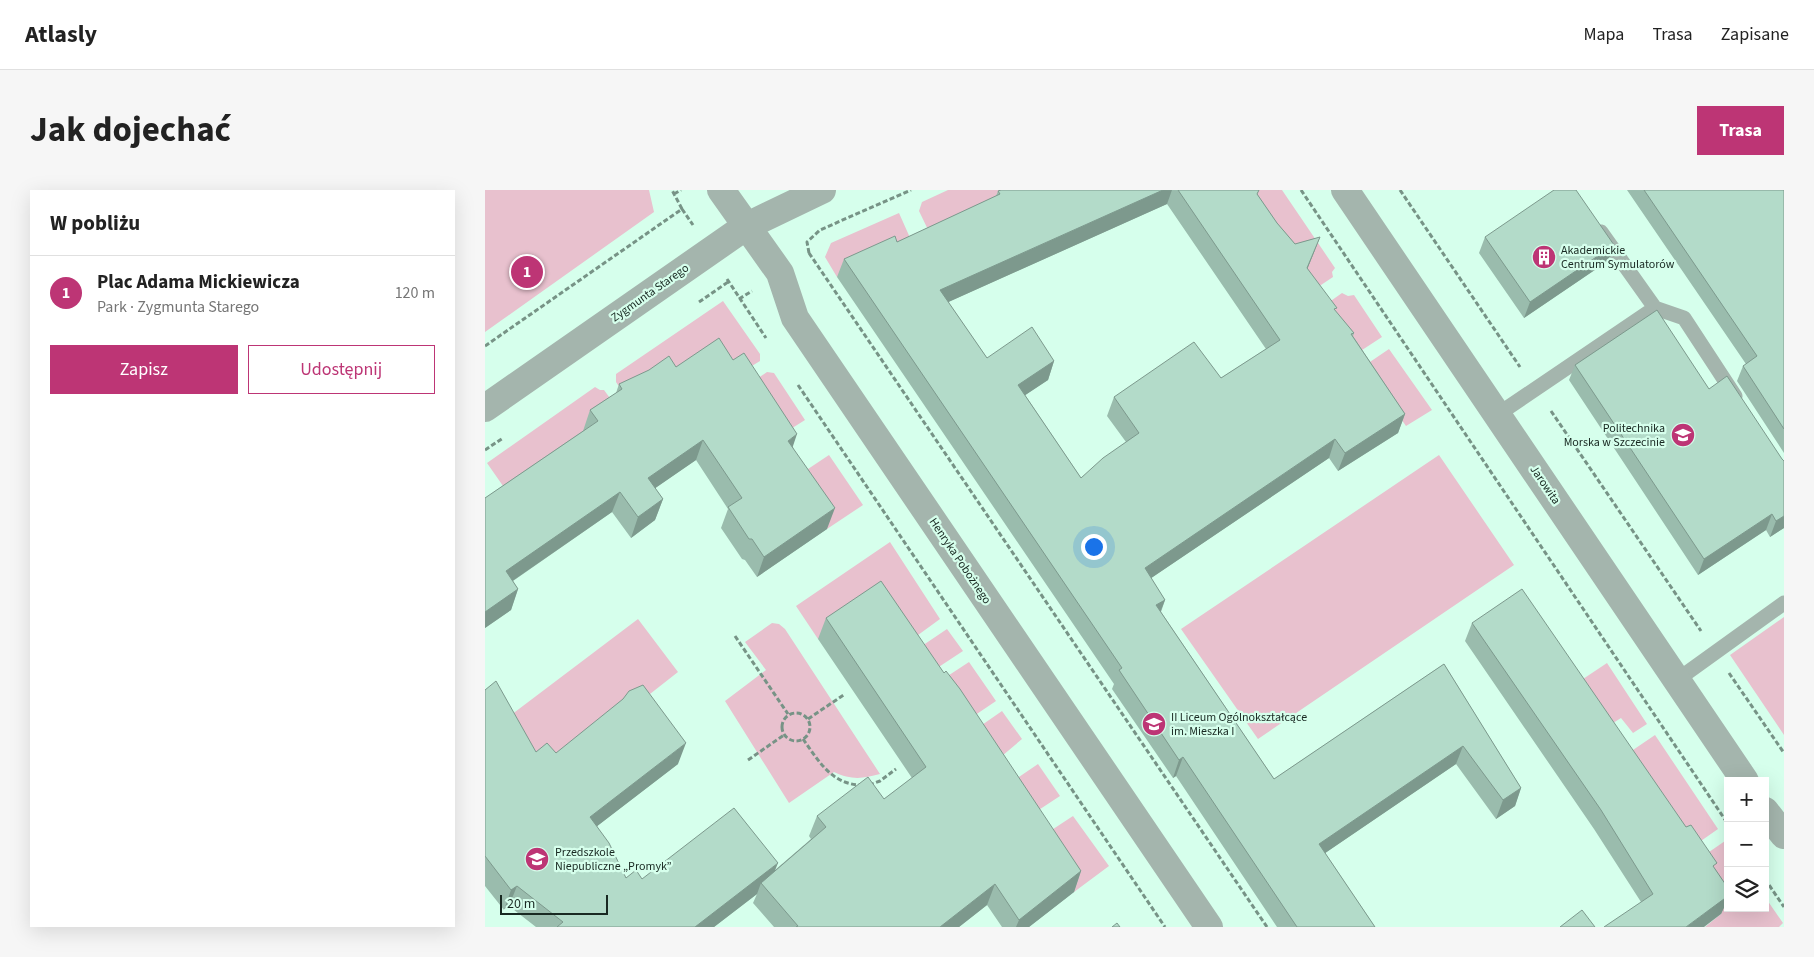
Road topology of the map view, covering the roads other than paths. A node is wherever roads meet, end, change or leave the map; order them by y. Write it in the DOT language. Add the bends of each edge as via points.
graph roads {
  1 [pos="721,190"];
  2 [pos="822,190"];
  3 [pos="1345,190"];
  4 [pos="1593,222"];
  5 [pos="745,227"];
  6 [pos="1655,308"];
  7 [pos="1742,406"];
  8 [pos="485,408"];
  9 [pos="1497,415"];
  10 [pos="1784,603"];
  11 [pos="1677,680"];
  12 [pos="1742,777"];
  13 [pos="1769,815"];
  14 [pos="1784,835"];
  15 [pos="1209,927"];
  1 -- 5 [label="street, Henryka Pobożnego"];
  2 -- 5 [label="street, Zygmunta Starego"];
  3 -- 9 [label="street, Jarowita"];
  4 -- 6 [label="lane"];
  5 -- 8 [label="street, Zygmunta Starego"];
  5 -- 15 [label="street, Henryka Pobożnego" via="779,273 795,318"];
  6 -- 7 [label="lane" via="1684,318"];
  6 -- 9 [label="lane"];
  9 -- 11 [label="street, Jarowita"];
  10 -- 11 [label="lane"];
  11 -- 12 [label="street, Jarowita"];
  13 -- 14 [label="street"];
}
